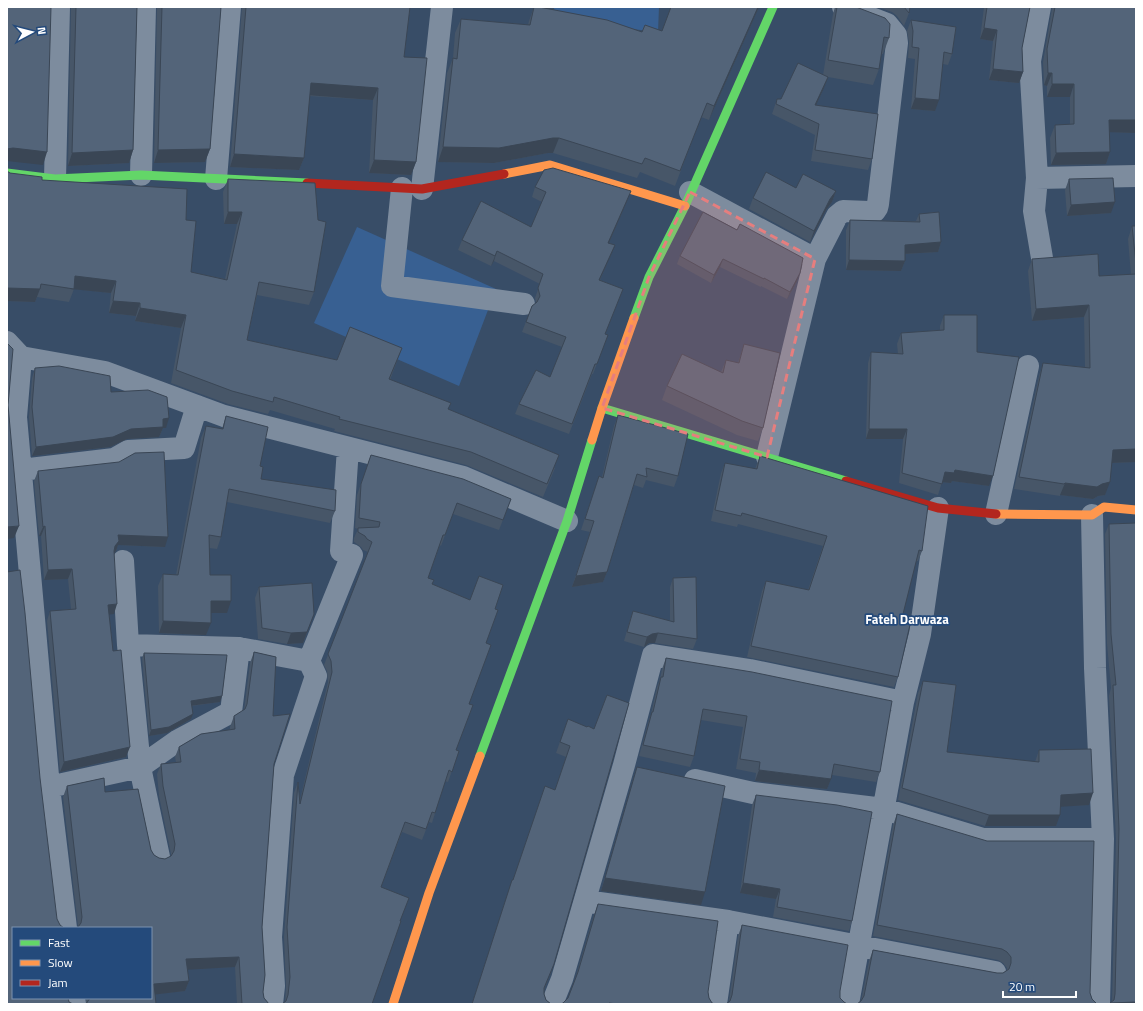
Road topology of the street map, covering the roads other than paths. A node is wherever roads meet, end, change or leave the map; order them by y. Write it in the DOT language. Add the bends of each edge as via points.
graph roads {
  1 [pos="59,7"];
  2 [pos="145,7"];
  3 [pos="230,7"];
  4 [pos="442,7"];
  5 [pos="773,7"];
  6 [pos="844,7"];
  7 [pos="1040,7"];
  8 [pos="7,173"];
  9 [pos="141,175"];
  10 [pos="1136,176"];
  11 [pos="1037,178"];
  12 [pos="55,179"];
  13 [pos="216,179"];
  14 [pos="412,188"];
  15 [pos="687,199"];
  16 [pos="1042,258"];
  17 [pos="815,259"];
  18 [pos="524,304"];
  19 [pos="14,349"];
  20 [pos="1028,366"];
  21 [pos="197,406"];
  22 [pos="602,408"];
  23 [pos="348,448"];
  24 [pos="767,457"];
  25 [pos="21,470"];
  26 [pos="938,508"];
  27 [pos="1136,510"];
  28 [pos="996,514"];
  29 [pos="1092,514"];
  30 [pos="567,521"];
  31 [pos="123,561"];
  32 [pos="128,645"];
  33 [pos="239,648"];
  34 [pos="309,661"];
  35 [pos="903,702"];
  36 [pos="140,767"];
  37 [pos="678,776"];
  38 [pos="49,787"];
  39 [pos="884,809"];
  40 [pos="1103,839"];
  41 [pos="159,857"];
  42 [pos="585,901"];
  43 [pos="728,921"];
  44 [pos="66,927"];
  45 [pos="859,946"];
  46 [pos="995,972"];
  47 [pos="272,1004"];
  48 [pos="393,1004"];
  49 [pos="552,1004"];
  50 [pos="716,1004"];
  51 [pos="848,1004"];
  52 [pos="1099,1004"];
  1 -- 12 [label="street"];
  2 -- 9 [label="street"];
  3 -- 13 [label="street"];
  4 -- 14 [label="street"];
  5 -- 15 [label="street"];
  6 -- 17 [label="street" via="887,24 896,35 897,43 877,208 869,212 842,212 837,216"];
  7 -- 11 [label="street" via="1030,61"];
  8 -- 12 [label="street"];
  9 -- 12 [label="street"];
  9 -- 13 [label="street"];
  10 -- 11 [label="street"];
  11 -- 16 [label="street" via="1034,211"];
  13 -- 14 [label="street"];
  14 -- 15 [label="street" via="550,165"];
  14 -- 18 [label="street" via="392,286"];
  15 -- 17 [label="street"];
  15 -- 22 [label="street" via="649,277"];
  17 -- 24 [label="street"];
  19 -- 21 [label="street" via="105,372"];
  19 -- 25 [label="street"];
  20 -- 28 [label="street"];
  21 -- 23 [label="street" via="224,416"];
  21 -- 25 [label="street" via="184,448 128,451 114,459"];
  22 -- 24 [label="street"];
  22 -- 30 [label="street"];
  23 -- 30 [label="street" via="463,477"];
  23 -- 34 [label="street" via="341,551 352,555"];
  24 -- 26 [label="street"];
  25 -- 38 [label="street"];
  26 -- 28 [label="street"];
  26 -- 35 [label="street" via="920,634"];
  27 -- 29 [label="street" via="1104,507"];
  28 -- 29 [label="street"];
  29 -- 40 [label="street" via="1095,668"];
  30 -- 48 [label="street" via="429,893"];
  31 -- 32 [label="street"];
  32 -- 33 [label="street"];
  32 -- 36 [label="street"];
  33 -- 34 [label="street"];
  33 -- 36 [label="street" via="231,712 177,741"];
  34 -- 47 [label="street" via="316,676 283,775 271,937 274,986"];
  35 -- 39 [label="street"];
  35 -- 42 [label="street" via="750,670 653,655 632,766"];
  36 -- 38 [label="street"];
  36 -- 41 [label="street"];
  37 -- 39 [label="street" via="753,793"];
  38 -- 44 [label="street"];
  39 -- 40 [label="street" via="983,839"];
  39 -- 45 [label="street"];
  40 -- 52 [label="street"];
  42 -- 43 [label="street"];
  42 -- 49 [label="street"];
  43 -- 45 [label="street"];
  43 -- 50 [label="street"];
  45 -- 46 [label="street"];
  45 -- 51 [label="street"];
}
